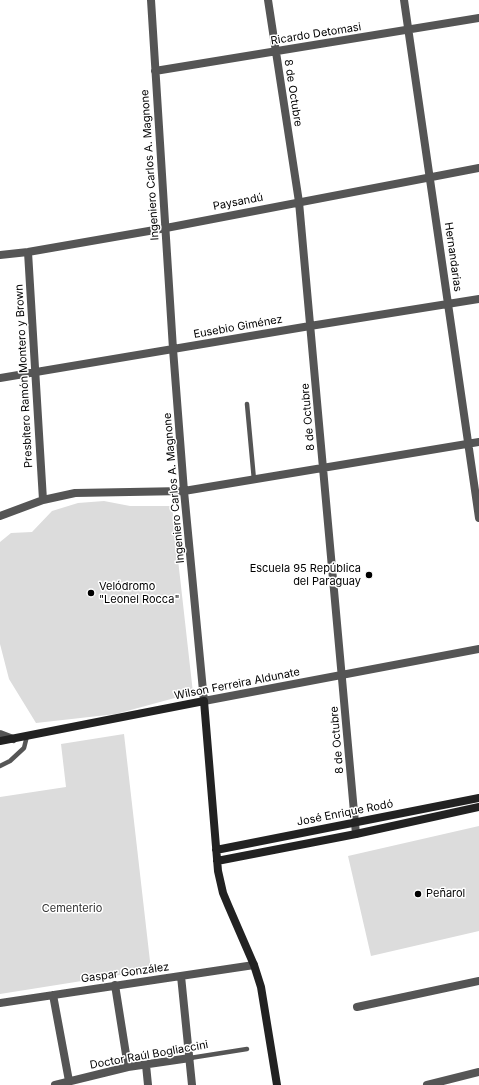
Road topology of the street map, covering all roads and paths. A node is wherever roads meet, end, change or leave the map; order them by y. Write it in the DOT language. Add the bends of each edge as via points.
graph roads {
  1 [pos="151,0"];
  2 [pos="268,0"];
  3 [pos="404,0"];
  4 [pos="479,18"];
  5 [pos="408,31"];
  6 [pos="276,51"];
  7 [pos="155,71"];
  8 [pos="479,168"];
  9 [pos="430,177"];
  10 [pos="299,202"];
  11 [pos="166,228"];
  12 [pos="28,252"];
  13 [pos="0,255"];
  14 [pos="479,299"];
  15 [pos="448,304"];
  16 [pos="310,326"];
  17 [pos="173,349"];
  18 [pos="35,372"];
  19 [pos="0,378"];
  20 [pos="247,404"];
  21 [pos="479,442"];
  22 [pos="468,444"];
  23 [pos="324,469"];
  24 [pos="254,480"];
  25 [pos="184,492"];
  26 [pos="43,500"];
  27 [pos="0,516"];
  28 [pos="479,518"];
  29 [pos="479,649"];
  30 [pos="342,675"];
  31 [pos="204,701"];
  32 [pos="0,734"];
  33 [pos="27,736"];
  34 [pos="13,739"];
  35 [pos="0,741"];
  36 [pos="0,766"];
  37 [pos="479,798"];
  38 [pos="479,807"];
  39 [pos="356,823"];
  40 [pos="356,834"];
  41 [pos="216,850"];
  42 [pos="217,861"];
  43 [pos="254,965"];
  44 [pos="181,976"];
  45 [pos="479,981"];
  46 [pos="115,985"];
  47 [pos="53,994"];
  48 [pos="0,1003"];
  49 [pos="357,1006"];
  50 [pos="247,1049"];
  51 [pos="190,1058"];
  52 [pos="146,1064"];
  53 [pos="128,1067"];
  54 [pos="479,1072"];
  55 [pos="69,1081"];
  56 [pos="55,1085"];
  57 [pos="148,1085"];
  58 [pos="192,1085"];
  59 [pos="277,1085"];
  60 [pos="427,1085"];
  1 -- 7 [label="street, Ingeniero Carlos A. Magnone"];
  2 -- 6 [label="street, 8 de Octubre"];
  3 -- 5 [label="street, Hernandarias"];
  4 -- 5 [label="street, Ricardo Detomasi"];
  5 -- 6 [label="street, Ricardo Detomasi"];
  5 -- 9 [label="street, Hernandarias"];
  6 -- 7 [label="street, Ricardo Detomasi"];
  6 -- 10 [label="street, 8 de Octubre"];
  7 -- 11 [label="street, Ingeniero Carlos A. Magnone"];
  8 -- 9 [label="street, Paysandú"];
  9 -- 10 [label="street, Paysandú"];
  9 -- 15 [label="street, Hernandarias"];
  10 -- 11 [label="street, Paysandú"];
  10 -- 16 [label="street, 8 de Octubre"];
  11 -- 12 [label="street, Paysandú"];
  11 -- 17 [label="street, Ingeniero Carlos A. Magnone"];
  12 -- 13 [label="street, Paysandú"];
  12 -- 18 [label="street, Presbítero Ramón Montero y Brown"];
  14 -- 15 [label="street, Eusebio Giménez"];
  15 -- 16 [label="street, Eusebio Giménez"];
  15 -- 22 [label="street, Hernandarias"];
  16 -- 17 [label="street, Eusebio Giménez"];
  16 -- 23 [label="street, 8 de Octubre"];
  17 -- 18 [label="street, Eusebio Giménez"];
  17 -- 25 [label="street, Ingeniero Carlos A. Magnone"];
  18 -- 19 [label="street, Eusebio Giménez"];
  18 -- 26 [label="street, Presbítero Ramón Montero y Brown"];
  20 -- 24 [label="lane"];
  21 -- 22 [label="street"];
  22 -- 23 [label="street"];
  22 -- 28 [label="street, Hernandarias"];
  23 -- 24 [label="street"];
  23 -- 30 [label="street, 8 de Octubre"];
  24 -- 25 [label="street"];
  25 -- 26 [label="street" via="75,493"];
  25 -- 31 [label="street, Ingeniero Carlos A. Magnone"];
  26 -- 27 [label="street"];
  29 -- 30 [label="street, Wilson Ferreira Aldunate"];
  30 -- 31 [label="street, Wilson Ferreira Aldunate"];
  30 -- 39 [label="street, 8 de Octubre"];
  31 -- 33 [label="street, Wilson Ferreira Aldunate"];
  31 -- 41 [label="street, Ingeniero Carlos A. Magnone"];
  32 -- 34 [label="street"];
  33 -- 34 [label="street, Wilson Ferreira Aldunate"];
  33 -- 36 [label="lane" via="24,748"];
  34 -- 35 [label="street, Wilson Ferreira Aldunate"];
  37 -- 39 [label="street, José Enrique Rodó"];
  38 -- 40 [label="street, José Enrique Rodó"];
  39 -- 40 [label="street, 8 de Octubre"];
  39 -- 41 [label="street, José Enrique Rodó"];
  40 -- 42 [label="street, José Enrique Rodó"];
  41 -- 42 [label="street, Ingeniero Carlos A. Magnone"];
  42 -- 43 [label="street, Ingeniero Carlos A. Magnone" via="223,892"];
  43 -- 44 [label="street, Gaspar González"];
  43 -- 59 [label="street, Ingeniero Carlos A. Magnone" via="261,987"];
  44 -- 46 [label="street, Gaspar González"];
  44 -- 51 [label="street"];
  45 -- 49 [label="street"];
  46 -- 47 [label="street, Gaspar González"];
  46 -- 53 [label="street"];
  47 -- 48 [label="street, Gaspar González"];
  47 -- 55 [label="street"];
  50 -- 51 [label="lane, Doctor Raúl Bogliaccini"];
  51 -- 52 [label="street, Doctor Raúl Bogliaccini"];
  51 -- 58 [label="street"];
  52 -- 53 [label="street, Doctor Raúl Bogliaccini"];
  52 -- 57 [label="street"];
  53 -- 55 [label="street, Doctor Raúl Bogliaccini"];
  54 -- 60 [label="street"];
  55 -- 56 [label="street, Doctor Raúl Bogliaccini"];
}
